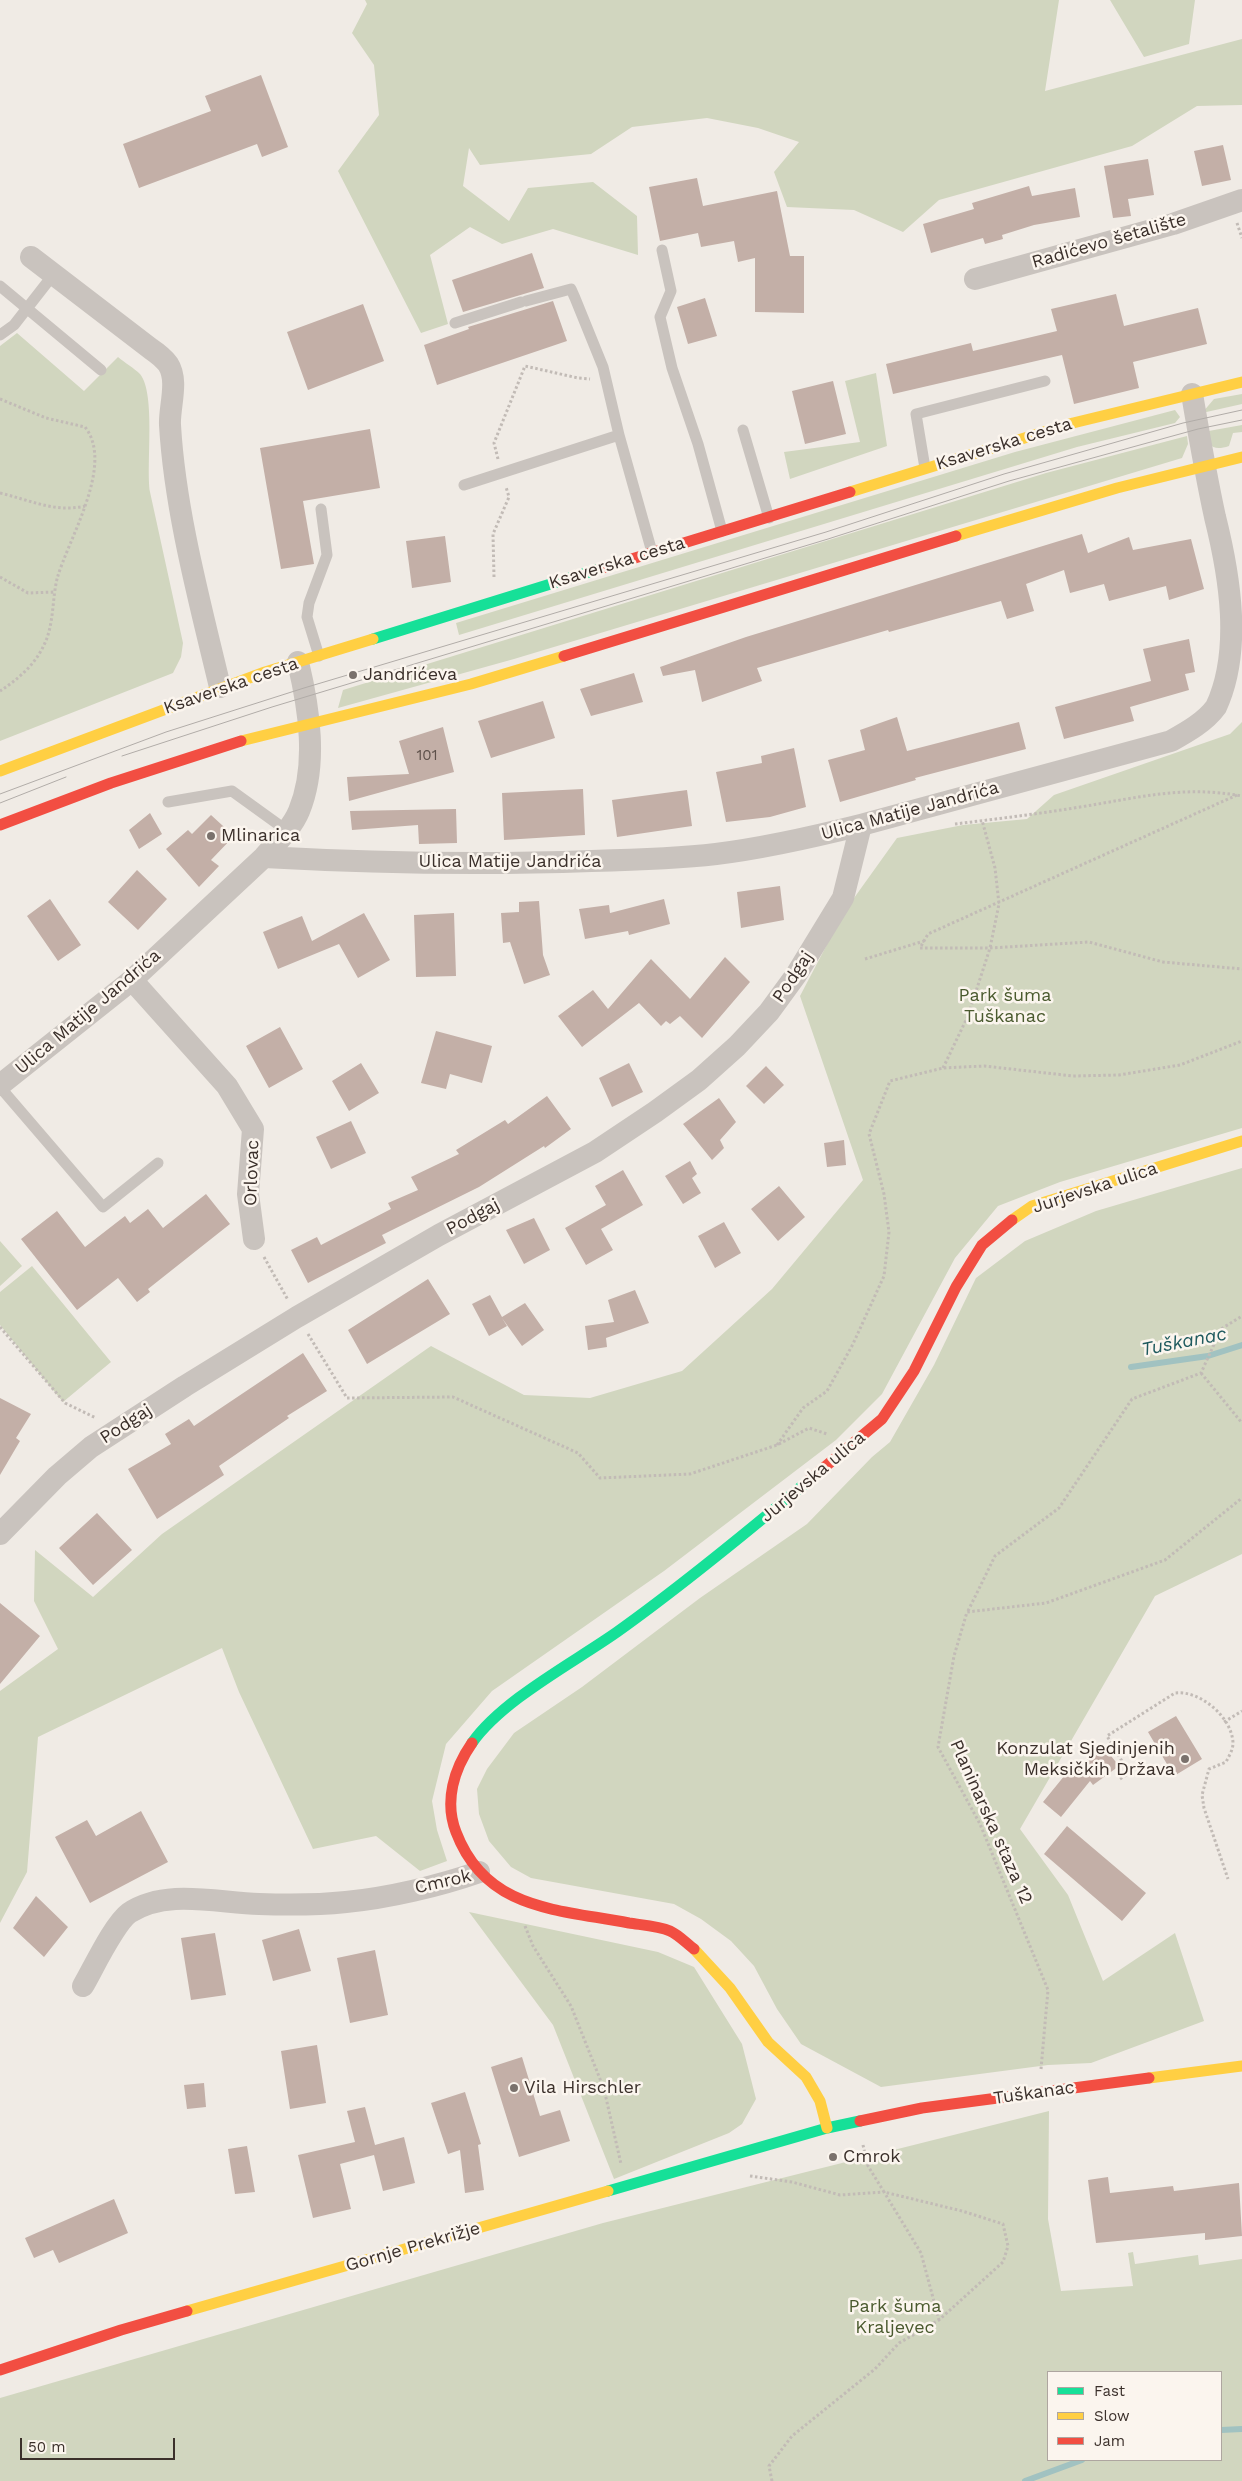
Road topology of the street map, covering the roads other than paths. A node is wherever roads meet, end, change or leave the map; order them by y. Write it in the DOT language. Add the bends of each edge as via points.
graph roads {
  1 [pos="1242,200"];
  2 [pos="662,250"];
  3 [pos="31,257"];
  4 [pos="54,275"];
  5 [pos="975,279"];
  6 [pos="0,286"];
  7 [pos="28,308"];
  8 [pos="455,323"];
  9 [pos="0,335"];
  10 [pos="101,370"];
  11 [pos="1045,381"];
  12 [pos="1242,382"];
  13 [pos="1192,394"];
  14 [pos="743,430"];
  15 [pos="618,435"];
  16 [pos="1242,457"];
  17 [pos="1205,466"];
  18 [pos="925,468"];
  19 [pos="464,485"];
  20 [pos="321,509"];
  21 [pos="769,518"];
  22 [pos="722,531"];
  23 [pos="652,552"];
  24 [pos="308,659"];
  25 [pos="220,688"];
  26 [pos="308,726"];
  27 [pos="0,772"];
  28 [pos="168,802"];
  29 [pos="0,825"];
  30 [pos="861,826"];
  31 [pos="286,830"];
  32 [pos="264,857"];
  33 [pos="132,980"];
  34 [pos="0,1086"];
  35 [pos="1242,1141"];
  36 [pos="158,1163"];
  37 [pos="254,1239"];
  38 [pos="0,1534"];
  39 [pos="479,1872"];
  40 [pos="83,1986"];
  41 [pos="1242,2066"];
  42 [pos="827,2128"];
  43 [pos="0,2370"];
  1 -- 5 [label="street, Radićevo šetalište" via="1173,224"];
  2 -- 22 [label="lane" via="671,291 660,317 672,368 698,444"];
  3 -- 4 [label="street"];
  4 -- 7 [label="lane"];
  4 -- 25 [label="street" via="169,365 173,385 170,423 177,486"];
  6 -- 7 [label="lane"];
  7 -- 9 [label="lane" via="14,325"];
  7 -- 10 [label="lane"];
  8 -- 15 [label="lane" via="570,289 584,317 606,379"];
  11 -- 18 [label="lane" via="916,414"];
  12 -- 13 [label="street, Ksaverska cesta"];
  13 -- 17 [label="street, Ulica Matije Jandrića"];
  13 -- 18 [label="street, Ksaverska cesta" via="1073,424"];
  14 -- 21 [label="lane"];
  15 -- 19 [label="lane"];
  15 -- 23 [label="lane"];
  16 -- 17 [label="street"];
  17 -- 26 [label="street" via="1046,508 471,684"];
  17 -- 30 [label="street, Ulica Matije Jandrića" via="1240,628 1233,671 1212,712 1194,728 1171,741"];
  18 -- 21 [label="street, Ksaverska cesta"];
  20 -- 24 [label="lane" via="327,555 309,603"];
  21 -- 22 [label="street, Ksaverska cesta"];
  22 -- 23 [label="street, Ksaverska cesta"];
  23 -- 24 [label="street, Ksaverska cesta"];
  24 -- 25 [label="street, Ksaverska cesta"];
  24 -- 26 [label="street, Ulica Matije Jandrića" via="304,688"];
  25 -- 27 [label="street, Ksaverska cesta"];
  26 -- 29 [label="street" via="232,743 102,786"];
  26 -- 31 [label="street, Ulica Matije Jandrića" via="307,782 299,812"];
  28 -- 31 [label="lane" via="232,791"];
  30 -- 32 [label="street, Ulica Matije Jandrića" via="744,850 652,859 525,864 347,862"];
  30 -- 38 [label="street, Podgaj" via="843,898 796,976 769,1012 699,1080 595,1152 294,1318 91,1447 57,1476"];
  31 -- 32 [label="street, Ulica Matije Jandrića"];
  32 -- 33 [label="street, Ulica Matije Jandrića"];
  33 -- 34 [label="street, Ulica Matije Jandrića"];
  33 -- 37 [label="street, Orlovac" via="227,1086 254,1129 248,1194"];
  34 -- 36 [label="lane" via="103,1207"];
  35 -- 39 [label="street, Jurjevska ulica" via="1032,1206 982,1245 956,1287 914,1371 882,1419 715,1558 618,1631 505,1708 477,1736 461,1759 452,1787 450,1816 462,1848"];
  39 -- 40 [label="street, Cmrok" via="446,1883 347,1902 260,1904 168,1899 150,1903 128,1914"];
  39 -- 42 [label="street, Cmrok" via="499,1890 523,1902 670,1932 702,1955 768,2042 806,2077 820,2101"];
  41 -- 42 [label="street, Tuškanac" via="922,2108"];
  42 -- 43 [label="street, Gornje Prekrižje" via="130,2328"];
}
